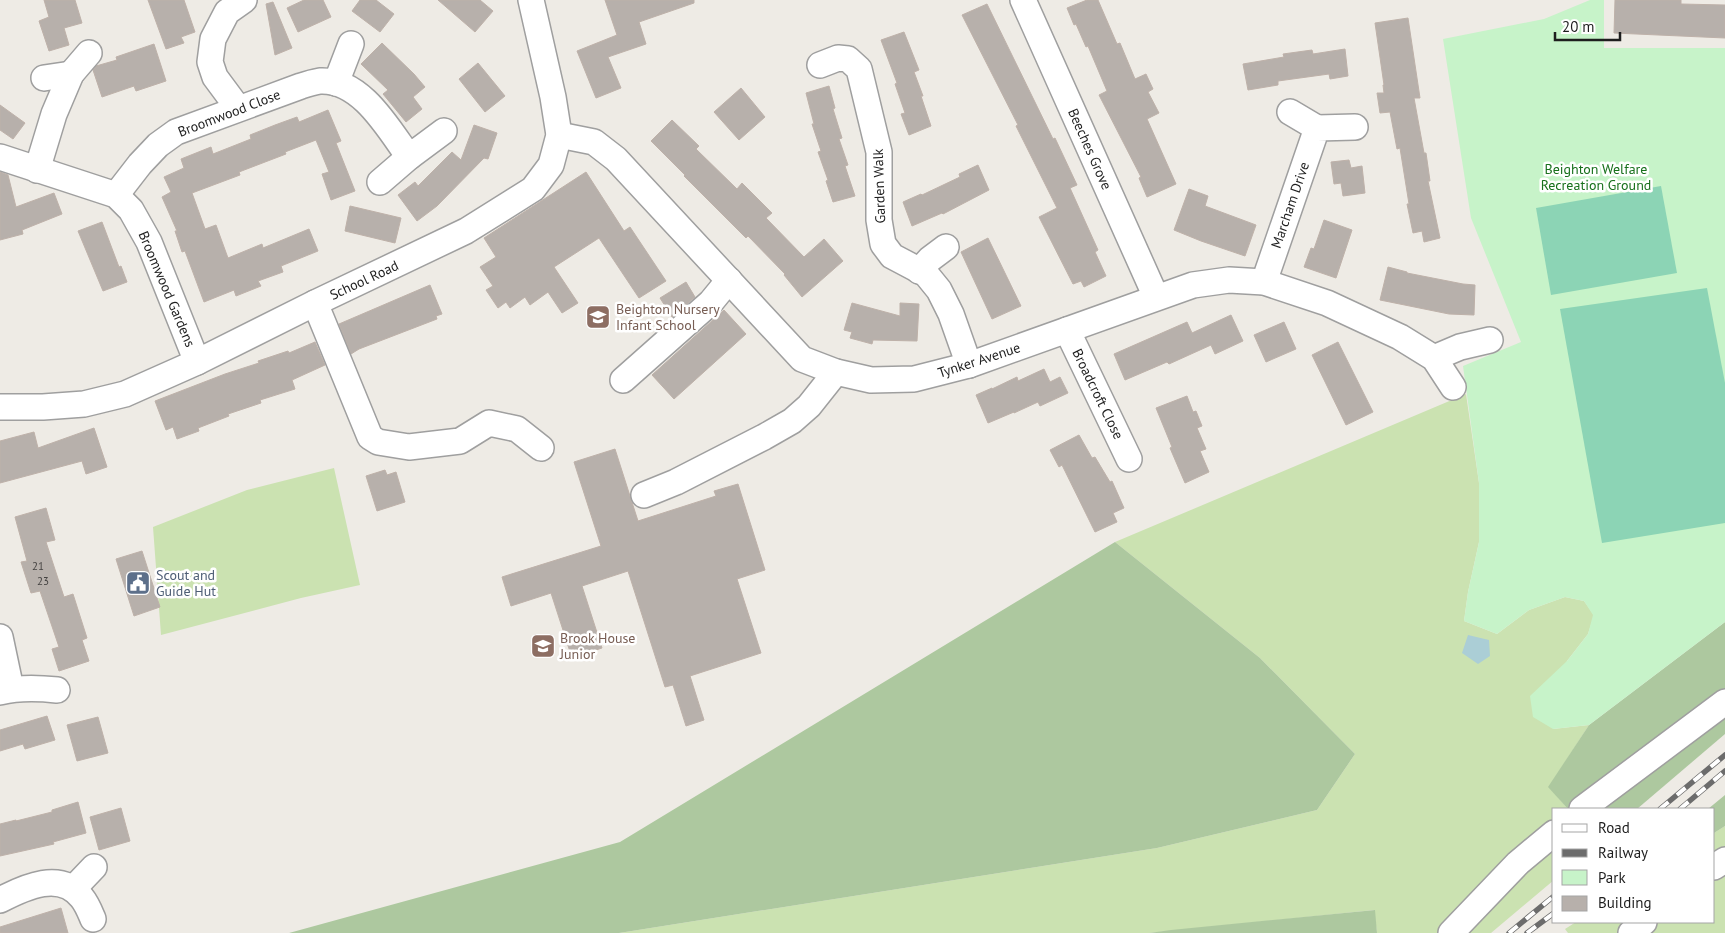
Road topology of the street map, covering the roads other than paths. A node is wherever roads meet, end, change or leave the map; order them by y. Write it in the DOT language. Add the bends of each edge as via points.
graph roads {
  1 [pos="531,0"];
  2 [pos="1023,0"];
  3 [pos="231,4"];
  4 [pos="351,44"];
  5 [pos="89,52"];
  6 [pos="820,65"];
  7 [pos="71,74"];
  8 [pos="44,78"];
  9 [pos="336,83"];
  10 [pos="238,108"];
  11 [pos="1290,112"];
  12 [pos="1355,127"];
  13 [pos="1317,128"];
  14 [pos="444,130"];
  15 [pos="559,136"];
  16 [pos="0,157"];
  17 [pos="409,157"];
  18 [pos="37,170"];
  19 [pos="380,182"];
  20 [pos="116,195"];
  21 [pos="946,247"];
  22 [pos="919,270"];
  23 [pos="729,280"];
  24 [pos="1264,282"];
  25 [pos="1156,297"];
  26 [pos="315,303"];
  27 [pos="1067,330"];
  28 [pos="1490,340"];
  29 [pos="1434,358"];
  30 [pos="198,362"];
  31 [pos="969,365"];
  32 [pos="836,372"];
  33 [pos="623,380"];
  34 [pos="1453,387"];
  35 [pos="0,407"];
  36 [pos="541,448"];
  37 [pos="1129,459"];
  38 [pos="644,495"];
  39 [pos="0,637"];
  40 [pos="6,690"];
  41 [pos="57,690"];
  42 [pos="1725,702"];
  43 [pos="1583,808"];
  44 [pos="1552,835"];
  45 [pos="94,867"];
  46 [pos="73,889"];
  47 [pos="0,900"];
  48 [pos="93,919"];
  49 [pos="1643,923"];
  50 [pos="1451,933"];
  51 [pos="1631,933"];
  1 -- 15 [label="street, School Road"];
  2 -- 25 [label="street, Beeches Grove"];
  3 -- 10 [label="street" via="213,39 210,62 215,77"];
  4 -- 9 [label="street"];
  5 -- 7 [label="street"];
  6 -- 22 [label="street, Garden Walk" via="838,58 848,59 859,68 879,152 879,220 883,244 892,256"];
  7 -- 8 [label="street"];
  7 -- 18 [label="street" via="54,114"];
  9 -- 10 [label="street, Broomwood Close" via="320,81"];
  9 -- 17 [label="street, Broomwood Close" via="351,88 365,99"];
  10 -- 20 [label="street, Broomwood Close" via="176,132 158,145"];
  11 -- 13 [label="street"];
  12 -- 13 [label="street"];
  13 -- 24 [label="street, Marcham Drive"];
  14 -- 17 [label="street"];
  15 -- 23 [label="street, Tynker Avenue" via="594,142 616,159"];
  15 -- 26 [label="street, School Road" via="551,165 533,188 466,231"];
  16 -- 18 [label="street, Broomwood Gardens"];
  17 -- 19 [label="street"];
  18 -- 20 [label="street, Broomwood Gardens"];
  20 -- 30 [label="street, Broomwood Gardens" via="131,210 150,242"];
  21 -- 22 [label="street"];
  22 -- 31 [label="street, Garden Walk" via="939,290"];
  23 -- 32 [label="street, Tynker Avenue" via="802,359"];
  23 -- 33 [label="street" via="711,302"];
  24 -- 25 [label="street, Tynker Avenue" via="1229,280 1193,285"];
  24 -- 29 [label="street, Tynker Avenue" via="1327,303 1400,337"];
  25 -- 27 [label="street, Tynker Avenue"];
  26 -- 30 [label="street, School Road"];
  26 -- 36 [label="street" via="370,437 378,442 409,447 460,442 489,423 517,429"];
  27 -- 31 [label="street, Tynker Avenue"];
  27 -- 37 [label="street, Broadcroft Close"];
  28 -- 29 [label="street"];
  29 -- 34 [label="street, Tynker Avenue"];
  30 -- 35 [label="street, School Road" via="125,394 84,404"];
  31 -- 32 [label="street, Tynker Avenue" via="914,379 871,380"];
  32 -- 38 [label="street" via="809,406 792,421 764,438"];
  39 -- 40 [label="street"];
  40 -- 41 [label="street"];
  42 -- 43 [label="street"];
  44 -- 50 [label="street" via="1518,863"];
  45 -- 46 [label="street"];
  46 -- 47 [label="street" via="58,883 42,884 24,888"];
  46 -- 48 [label="street" via="83,898"];
  49 -- 51 [label="street"];
}
